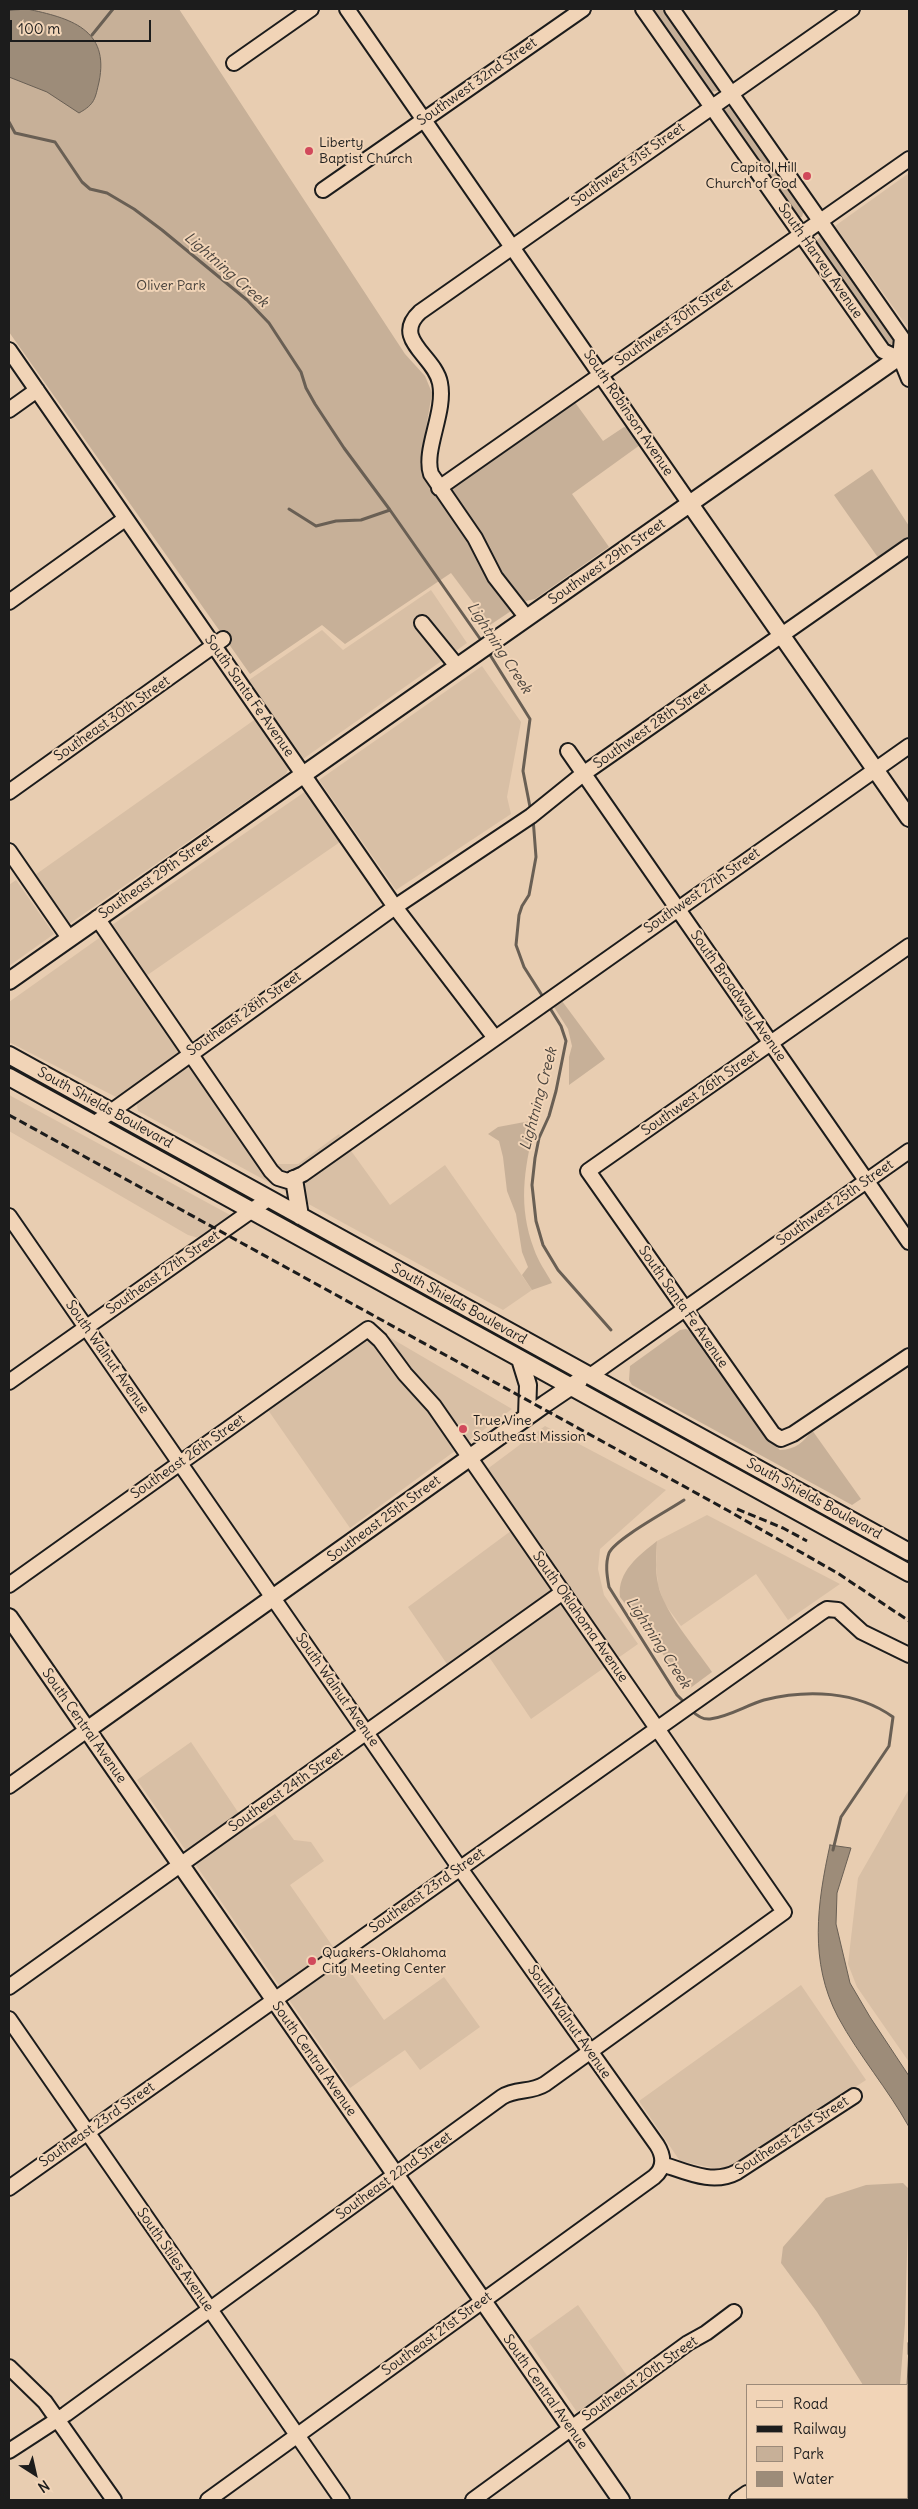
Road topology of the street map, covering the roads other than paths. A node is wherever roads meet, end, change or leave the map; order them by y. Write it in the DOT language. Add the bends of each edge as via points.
graph roads {
  1 [pos="311,9"];
  2 [pos="347,9"];
  3 [pos="583,9"];
  4 [pos="643,9"];
  5 [pos="672,9"];
  6 [pos="852,9"];
  7 [pos="234,63"];
  8 [pos="731,93"];
  9 [pos="710,107"];
  10 [pos="424,119"];
  11 [pos="909,158"];
  12 [pos="323,190"];
  13 [pos="821,220"];
  14 [pos="801,234"];
  15 [pos="514,247"];
  16 [pos="9,350"];
  17 [pos="906,357"];
  18 [pos="602,374"];
  19 [pos="909,379"];
  20 [pos="38,390"];
  21 [pos="9,410"];
  22 [pos="439,488"];
  23 [pos="690,504"];
  24 [pos="125,519"];
  25 [pos="909,546"];
  26 [pos="9,602"];
  27 [pos="528,618"];
  28 [pos="422,623"];
  29 [pos="781,635"];
  30 [pos="219,642"];
  31 [pos="462,663"];
  32 [pos="909,746"];
  33 [pos="568,750"];
  34 [pos="875,770"];
  35 [pos="304,774"];
  36 [pos="583,774"];
  37 [pos="9,792"];
  38 [pos="909,818"];
  39 [pos="9,851"];
  40 [pos="395,907"];
  41 [pos="676,908"];
  42 [pos="97,918"];
  43 [pos="69,938"];
  44 [pos="909,946"];
  45 [pos="9,981"];
  46 [pos="495,1038"];
  47 [pos="771,1043"];
  48 [pos="190,1053"];
  49 [pos="9,1055"];
  50 [pos="9,1077"];
  51 [pos="111,1111"];
  52 [pos="94,1124"];
  53 [pos="909,1151"];
  54 [pos="588,1170"];
  55 [pos="294,1179"];
  56 [pos="867,1181"];
  57 [pos="268,1198"];
  58 [pos="252,1210"];
  59 [pos="9,1216"];
  60 [pos="300,1216"];
  61 [pos="909,1242"];
  62 [pos="761,1254"];
  63 [pos="432,1288"];
  64 [pos="424,1305"];
  65 [pos="685,1309"];
  66 [pos="86,1327"];
  67 [pos="368,1329"];
  68 [pos="909,1356"];
  69 [pos="520,1359"];
  70 [pos="590,1376"];
  71 [pos="9,1382"];
  72 [pos="571,1386"];
  73 [pos="527,1416"];
  74 [pos="470,1458"];
  75 [pos="180,1463"];
  76 [pos="909,1552"];
  77 [pos="892,1563"];
  78 [pos="909,1573"];
  79 [pos="9,1585"];
  80 [pos="563,1592"];
  81 [pos="273,1598"];
  82 [pos="9,1617"];
  83 [pos="909,1655"];
  84 [pos="656,1728"];
  85 [pos="87,1730"];
  86 [pos="367,1733"];
  87 [pos="9,1786"];
  88 [pos="181,1865"];
  89 [pos="460,1867"];
  90 [pos="784,1912"];
  91 [pos="9,1987"];
  92 [pos="273,2000"];
  93 [pos="9,2019"];
  94 [pos="590,2051"];
  95 [pos="854,2096"];
  96 [pos="87,2133"];
  97 [pos="662,2164"];
  98 [pos="395,2176"];
  99 [pos="9,2188"];
  100 [pos="482,2301"];
  101 [pos="210,2310"];
  102 [pos="734,2312"];
  103 [pos="9,2367"];
  104 [pos="57,2419"];
  105 [pos="571,2428"];
  106 [pos="297,2436"];
  107 [pos="9,2452"];
  108 [pos="114,2500"];
  109 [pos="208,2500"];
  110 [pos="342,2500"];
  111 [pos="473,2500"];
  112 [pos="621,2500"];
  1 -- 7 [label="street"];
  2 -- 10 [label="street, South Robinson Avenue"];
  3 -- 10 [label="street, Southwest 32nd Street"];
  4 -- 9 [label="street, South Harvey Avenue"];
  5 -- 8 [label="street, South Harvey Avenue"];
  6 -- 8 [label="street, Southwest 31st Street"];
  8 -- 9 [label="street, Southwest 31st Street"];
  8 -- 13 [label="street, South Harvey Avenue"];
  9 -- 14 [label="street, South Harvey Avenue"];
  9 -- 15 [label="street, Southwest 31st Street"];
  10 -- 12 [label="street, Southwest 32nd Street"];
  10 -- 15 [label="street, South Robinson Avenue"];
  11 -- 13 [label="street, Southwest 30th Street"];
  13 -- 14 [label="street, Southwest 30th Street"];
  13 -- 17 [label="street, South Harvey Avenue" via="902,338"];
  14 -- 17 [label="street, South Harvey Avenue" via="884,352"];
  14 -- 18 [label="street, Southwest 30th Street"];
  15 -- 18 [label="street, South Robinson Avenue"];
  15 -- 22 [label="street, Southwest 31st Street" via="420,312 410,328 412,341 434,368 440,384 440,409 429,463"];
  16 -- 20 [label="street, South Santa Fe Avenue"];
  17 -- 19 [label="street, South Harvey Avenue"];
  17 -- 23 [label="main road, Southwest 29th Street"];
  18 -- 22 [label="street, Southwest 30th Street"];
  18 -- 23 [label="street, South Robinson Avenue"];
  20 -- 21 [label="street"];
  20 -- 24 [label="street, South Santa Fe Avenue"];
  22 -- 27 [label="street" via="475,538 496,578"];
  23 -- 27 [label="main road, Southwest 29th Street"];
  23 -- 29 [label="main road, South Robinson Avenue"];
  24 -- 26 [label="street"];
  24 -- 30 [label="street, South Santa Fe Avenue"];
  25 -- 29 [label="street, Southwest 28th Street"];
  27 -- 31 [label="main road, Southwest 29th Street"];
  28 -- 31 [label="street"];
  29 -- 34 [label="main road, South Robinson Avenue"];
  29 -- 36 [label="street, Southwest 28th Street"];
  30 -- 35 [label="street, South Santa Fe Avenue"];
  30 -- 37 [label="street, Southeast 30th Street"];
  31 -- 35 [label="main road, Southwest 29th Street"];
  32 -- 34 [label="street, Southwest 27th Street"];
  33 -- 36 [label="street, South Broadway Avenue"];
  34 -- 38 [label="main road, South Robinson Avenue"];
  34 -- 41 [label="street, Southwest 27th Street"];
  35 -- 40 [label="street, South Santa Fe Avenue"];
  35 -- 42 [label="main road, Southeast 29th Street"];
  36 -- 40 [label="street, Southwest 28th Street" via="531,816"];
  36 -- 41 [label="street, South Broadway Avenue"];
  39 -- 43 [label="street"];
  40 -- 46 [label="street, South Santa Fe Avenue"];
  40 -- 48 [label="street, Southeast 28th Street"];
  41 -- 46 [label="street, Southwest 27th Street"];
  41 -- 47 [label="street, South Broadway Avenue"];
  42 -- 43 [label="main road, Southeast 29th Street"];
  42 -- 48 [label="street"];
  43 -- 45 [label="main road, Southeast 29th Street"];
  44 -- 47 [label="street, Southwest 26th Street"];
  46 -- 55 [label="street"];
  47 -- 54 [label="street, Southwest 26th Street"];
  47 -- 56 [label="street, South Broadway Avenue"];
  48 -- 51 [label="street, Southeast 28th Street"];
  48 -- 55 [label="street" via="274,1175 282,1180"];
  49 -- 51 [label="main road, South Shields Boulevard"];
  50 -- 52 [label="main road, South Shields Boulevard"];
  51 -- 52 [label="street, Southeast 28th Street"];
  51 -- 57 [label="main road, South Shields Boulevard"];
  52 -- 58 [label="main road, South Shields Boulevard"];
  53 -- 56 [label="street, Southwest 25th Street"];
  54 -- 65 [label="street, South Santa Fe Avenue"];
  55 -- 60 [label="main road"];
  56 -- 61 [label="street, South Broadway Avenue"];
  56 -- 62 [label="street, Southwest 25th Street"];
  57 -- 58 [label="street, Southeast 27th Street"];
  57 -- 60 [label="main road, South Shields Boulevard"];
  58 -- 64 [label="main road, South Shields Boulevard"];
  58 -- 66 [label="street, Southeast 27th Street"];
  59 -- 66 [label="street, South Walnut Avenue"];
  60 -- 63 [label="main road, South Shields Boulevard"];
  62 -- 65 [label="street, Southeast 25th Street"];
  63 -- 64 [label="main road"];
  63 -- 70 [label="main road, South Shields Boulevard"];
  64 -- 69 [label="main road, South Shields Boulevard"];
  65 -- 68 [label="street, South Santa Fe Avenue" via="759,1417 781,1439"];
  65 -- 70 [label="street, Southeast 25th Street"];
  66 -- 71 [label="street, Southeast 27th Street"];
  66 -- 75 [label="street, South Walnut Avenue"];
  67 -- 74 [label="street, South Oklahoma Avenue" via="434,1406"];
  67 -- 75 [label="street, Southeast 26th Street"];
  69 -- 72 [label="main road, South Shields Boulevard"];
  69 -- 73 [label="main road" via="528,1385"];
  70 -- 72 [label="main road, Southeast 25th Street"];
  70 -- 76 [label="main road, South Shields Boulevard"];
  72 -- 73 [label="main road, Southeast 25th Street"];
  72 -- 77 [label="main road, South Shields Boulevard"];
  73 -- 74 [label="main road, Southeast 25th Street"];
  74 -- 80 [label="street, South Oklahoma Avenue"];
  74 -- 81 [label="main road, Southeast 25th Street"];
  75 -- 79 [label="street, Southeast 26th Street"];
  75 -- 81 [label="street, South Walnut Avenue"];
  76 -- 77 [label="street"];
  77 -- 78 [label="main road, South Shields Boulevard"];
  80 -- 84 [label="street, South Oklahoma Avenue"];
  80 -- 86 [label="street, Southeast 24th Street"];
  81 -- 85 [label="main road, Southeast 25th Street"];
  81 -- 86 [label="street, South Walnut Avenue"];
  82 -- 85 [label="main road, South Central Avenue"];
  83 -- 84 [label="street, Southeast 23rd Street" via="862,1632 838,1610 828,1610"];
  84 -- 89 [label="street, Southeast 23rd Street"];
  84 -- 90 [label="street, South Oklahoma Avenue"];
  85 -- 87 [label="street, Southeast 25th Street"];
  85 -- 88 [label="main road, South Central Avenue"];
  86 -- 88 [label="street, Southeast 24th Street"];
  86 -- 89 [label="street, South Walnut Avenue"];
  88 -- 91 [label="street, Southeast 24th Street"];
  88 -- 92 [label="main road, South Central Avenue"];
  89 -- 92 [label="street, Southeast 23rd Street"];
  89 -- 94 [label="street, South Walnut Avenue"];
  90 -- 94 [label="street, Southeast 22nd Street"];
  92 -- 96 [label="street, Southeast 23rd Street"];
  92 -- 98 [label="main road, South Central Avenue"];
  93 -- 96 [label="street, South Stiles Avenue"];
  94 -- 97 [label="street, South Walnut Avenue" via="660,2148"];
  94 -- 98 [label="street, Southeast 22nd Street" via="539,2088 508,2093"];
  95 -- 97 [label="street, Southeast 21st Street" via="730,2176 715,2179"];
  96 -- 99 [label="street, Southeast 23rd Street"];
  96 -- 101 [label="street, South Stiles Avenue"];
  97 -- 100 [label="street, Southeast 21st Street" via="654,2176"];
  98 -- 100 [label="main road, South Central Avenue"];
  98 -- 101 [label="street, Southeast 22nd Street"];
  100 -- 105 [label="main road, South Central Avenue"];
  100 -- 106 [label="street, Southeast 21st Street"];
  101 -- 104 [label="street, Southeast 22nd Street"];
  101 -- 106 [label="street, South Stiles Avenue"];
  102 -- 105 [label="street, Southeast 20th Street"];
  103 -- 104 [label="street"];
  104 -- 107 [label="street, Southeast 22nd Street"];
  104 -- 108 [label="street"];
  105 -- 111 [label="street, Southeast 20th Street"];
  105 -- 112 [label="main road, South Central Avenue"];
  106 -- 109 [label="street, Southeast 21st Street"];
  106 -- 110 [label="street, South Stiles Avenue"];
}
